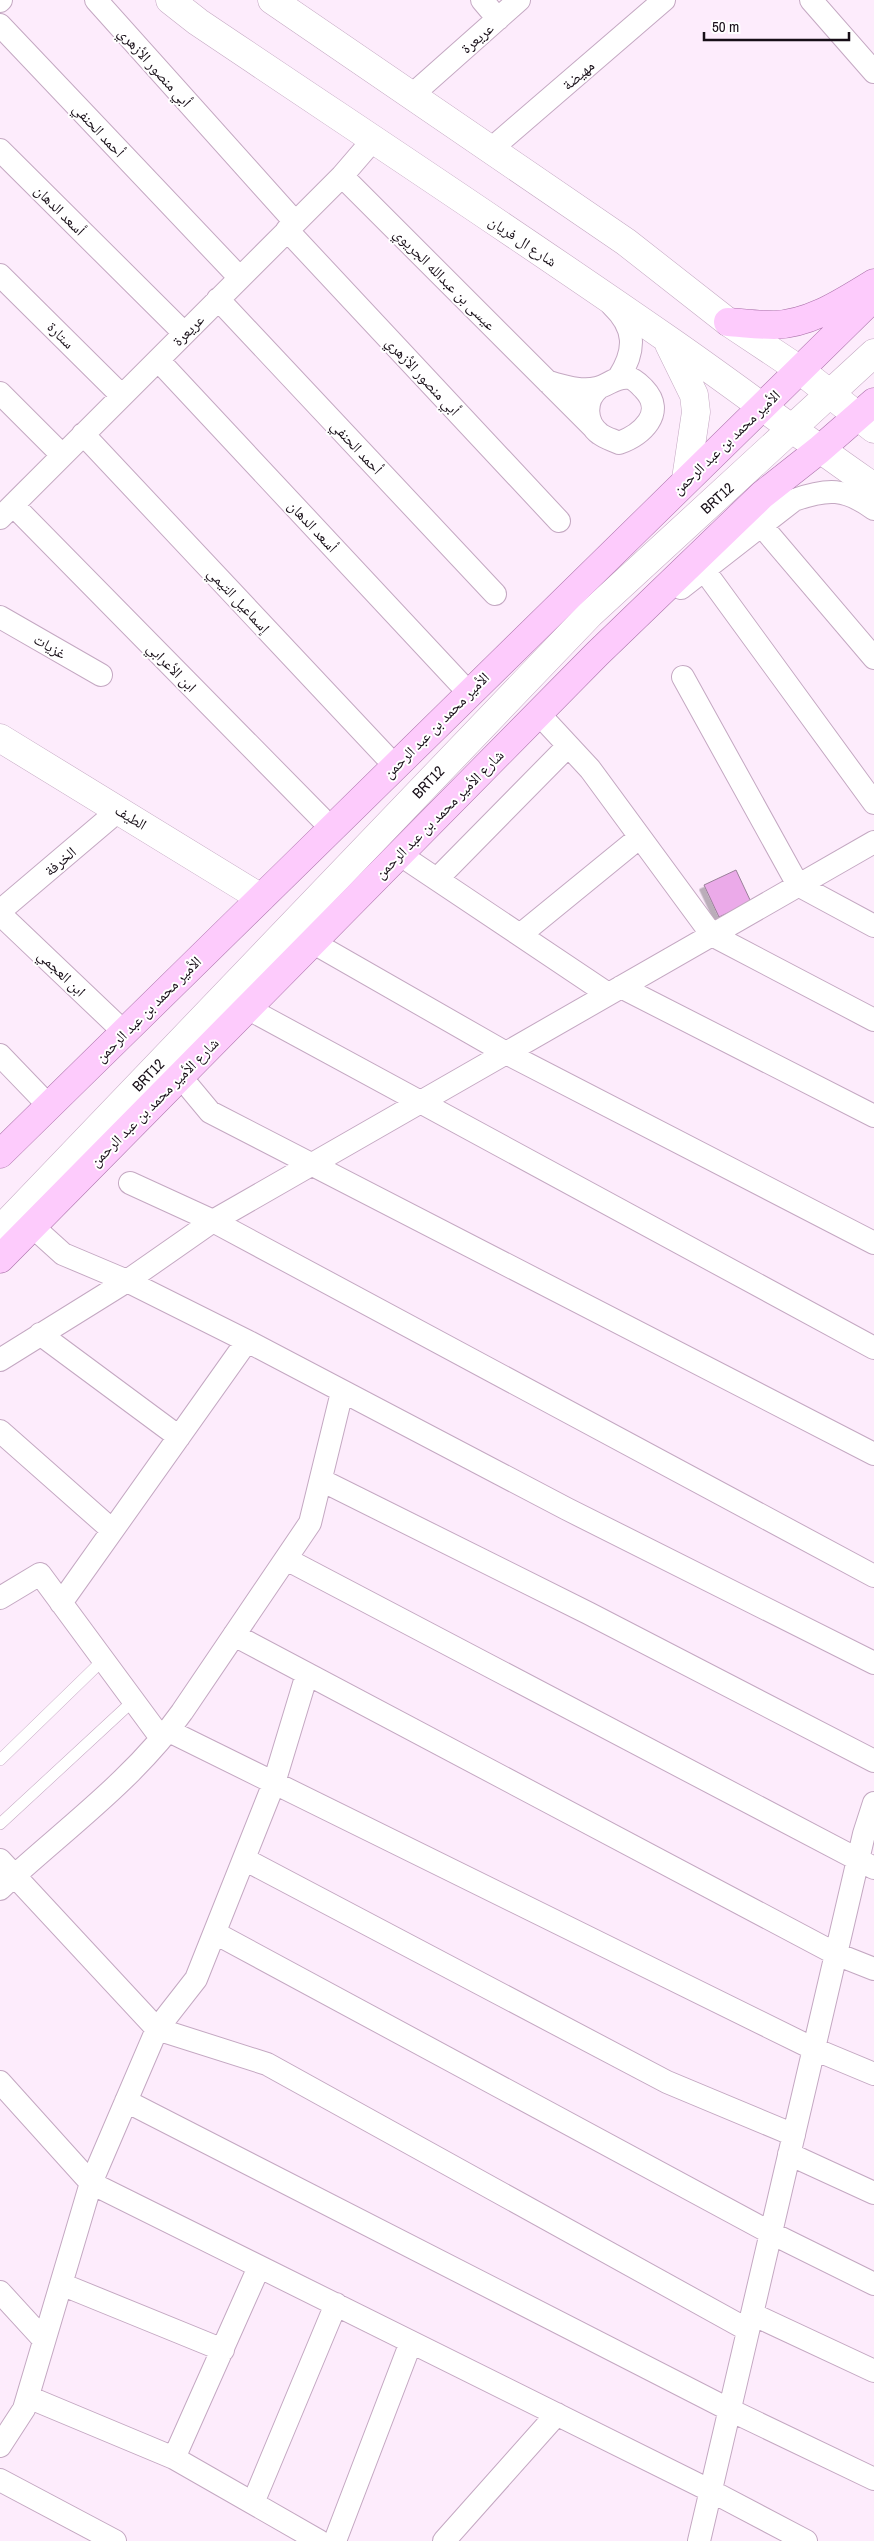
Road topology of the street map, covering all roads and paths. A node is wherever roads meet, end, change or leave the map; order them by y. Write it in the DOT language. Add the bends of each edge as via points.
graph roads {
  1 [pos="96,0"];
  2 [pos="170,0"];
  3 [pos="272,0"];
  4 [pos="482,0"];
  5 [pos="519,0"];
  6 [pos="664,0"];
  7 [pos="811,0"];
  8 [pos="498,19"];
  9 [pos="0,25"];
  10 [pos="874,72"];
  11 [pos="412,95"];
  12 [pos="373,140"];
  13 [pos="492,149"];
  14 [pos="0,150"];
  15 [pos="342,176"];
  16 [pos="291,226"];
  17 [pos="0,275"];
  18 [pos="240,278"];
  19 [pos="874,283"];
  20 [pos="598,292"];
  21 [pos="874,297"];
  22 [pos="218,299"];
  23 [pos="728,322"];
  24 [pos="184,333"];
  25 [pos="666,338"];
  26 [pos="874,353"];
  27 [pos="158,360"];
  28 [pos="800,370"];
  29 [pos="619,377"];
  30 [pos="548,382"];
  31 [pos="598,388"];
  32 [pos="0,393"];
  33 [pos="830,394"];
  34 [pos="122,396"];
  35 [pos="763,406"];
  36 [pos="869,416"];
  37 [pos="593,427"];
  38 [pos="792,429"];
  39 [pos="83,434"];
  40 [pos="819,450"];
  41 [pos="62,455"];
  42 [pos="686,480"];
  43 [pos="874,487"];
  44 [pos="874,509"];
  45 [pos="4,513"];
  46 [pos="559,521"];
  47 [pos="761,525"];
  48 [pos="704,570"];
  49 [pos="495,594"];
  50 [pos="0,617"];
  51 [pos="597,654"];
  52 [pos="874,658"];
  53 [pos="100,675"];
  54 [pos="683,677"];
  55 [pos="469,693"];
  56 [pos="538,713"];
  57 [pos="0,738"];
  58 [pos="568,746"];
  59 [pos="395,766"];
  60 [pos="874,803"];
  61 [pos="119,810"];
  62 [pos="331,828"];
  63 [pos="640,837"];
  64 [pos="874,842"];
  65 [pos="399,854"];
  66 [pos="437,880"];
  67 [pos="798,885"];
  68 [pos="261,898"];
  69 [pos="0,912"];
  70 [pos="874,926"];
  71 [pos="520,935"];
  72 [pos="712,935"];
  73 [pos="312,942"];
  74 [pos="614,991"];
  75 [pos="247,1008"];
  76 [pos="874,1020"];
  77 [pos="124,1032"];
  78 [pos="506,1053"];
  79 [pos="0,1055"];
  80 [pos="180,1076"];
  81 [pos="419,1103"];
  82 [pos="50,1106"];
  83 [pos="874,1116"];
  84 [pos="0,1154"];
  85 [pos="313,1164"];
  86 [pos="130,1184"];
  87 [pos="213,1221"];
  88 [pos="32,1226"];
  89 [pos="0,1230"];
  90 [pos="874,1242"];
  91 [pos="0,1259"];
  92 [pos="127,1281"];
  93 [pos="40,1334"];
  94 [pos="247,1341"];
  95 [pos="874,1348"];
  96 [pos="0,1360"];
  97 [pos="342,1392"];
  98 [pos="0,1430"];
  99 [pos="179,1437"];
  100 [pos="874,1454"];
  101 [pos="320,1480"];
  102 [pos="112,1530"];
  103 [pos="286,1559"];
  104 [pos="874,1576"];
  105 [pos="0,1598"];
  106 [pos="61,1603"];
  107 [pos="234,1635"];
  108 [pos="103,1660"];
  109 [pos="874,1663"];
  110 [pos="307,1674"];
  111 [pos="134,1701"];
  112 [pos="165,1735"];
  113 [pos="0,1760"];
  114 [pos="874,1761"];
  115 [pos="274,1783"];
  116 [pos="874,1803"];
  117 [pos="0,1824"];
  118 [pos="244,1859"];
  119 [pos="866,1865"];
  120 [pos="4,1875"];
  121 [pos="215,1932"];
  122 [pos="836,1954"];
  123 [pos="874,1969"];
  124 [pos="157,2029"];
  125 [pos="814,2049"];
  126 [pos="874,2074"];
  127 [pos="0,2082"];
  128 [pos="126,2101"];
  129 [pos="792,2145"];
  130 [pos="91,2183"];
  131 [pos="874,2193"];
  132 [pos="771,2233"];
  133 [pos="260,2267"];
  134 [pos="61,2284"];
  135 [pos="874,2284"];
  136 [pos="0,2292"];
  137 [pos="336,2304"];
  138 [pos="750,2322"];
  139 [pos="44,2340"];
  140 [pos="411,2342"];
  141 [pos="223,2350"];
  142 [pos="874,2371"];
  143 [pos="28,2397"];
  144 [pos="730,2410"];
  145 [pos="557,2414"];
  146 [pos="0,2446"];
  147 [pos="174,2458"];
  148 [pos="874,2478"];
  149 [pos="0,2480"];
  150 [pos="711,2491"];
  151 [pos="253,2503"];
  152 [pos="115,2541"];
  153 [pos="319,2541"];
  154 [pos="334,2541"];
  155 [pos="444,2541"];
  156 [pos="699,2541"];
  157 [pos="806,2541"];
  1 -- 16 [label="street, أبي منصور الأزهري"];
  2 -- 12 [label="main road, شارع ال فريان"];
  3 -- 11 [label="main road"];
  4 -- 8 [label="street"];
  5 -- 8 [label="street, عريعرة"];
  6 -- 13 [label="street, مهيضة"];
  7 -- 10 [label="street"];
  8 -- 11 [label="street, عريعرة"];
  9 -- 18 [label="street, أحمد الحنفي"];
  11 -- 13 [label="main road"];
  12 -- 15 [label="street, عريعرة"];
  12 -- 20 [label="main road, شارع ال فريان"];
  13 -- 23 [label="main road" via="626,242"];
  14 -- 24 [label="street, أسعد الدهان"];
  15 -- 16 [label="street, عريعرة"];
  15 -- 30 [label="street, عيسى بن عبدالله الجريوي"];
  16 -- 18 [label="street, عريعرة"];
  16 -- 46 [label="street, أبي منصور الأزهري"];
  17 -- 34 [label="street, ستارة"];
  18 -- 22 [label="street, عريعرة"];
  19 -- 23 [label="main road" via="827,311 804,320 775,325"];
  20 -- 25 [label="main road, شارع ال فريان"];
  20 -- 29 [label="street" via="623,316 630,332 632,346 628,363"];
  21 -- 28 [label="main road, الأمير محمد بن عبد الرحمن"];
  22 -- 24 [label="street, عريعرة"];
  22 -- 49 [label="street, أحمد الحنفي"];
  23 -- 28 [label="main road"];
  24 -- 27 [label="street, عريعرة"];
  25 -- 35 [label="main road, شارع ال فريان"];
  25 -- 42 [label="main road" via="694,395 696,412"];
  26 -- 33 [label="main road, BRT12"];
  27 -- 34 [label="street, عريعرة"];
  27 -- 55 [label="street, أسعد الدهان"];
  28 -- 33 [label="main road"];
  28 -- 35 [label="main road, الأمير محمد بن عبد الرحمن"];
  29 -- 31 [label="street"];
  29 -- 37 [label="street" via="632,378 649,394 653,407 648,425 635,437 619,443 601,435"];
  30 -- 31 [label="street" via="582,390"];
  30 -- 37 [label="street, عيسى بن عبدالله الجريوي"];
  31 -- 37 [label="street" via="590,397 588,406"];
  32 -- 41 [label="street"];
  33 -- 36 [label="main road"];
  33 -- 38 [label="main road, BRT12"];
  34 -- 39 [label="street, عريعرة"];
  35 -- 38 [label="main road, شارع ال فريان"];
  35 -- 42 [label="main road, الأمير محمد بن عبد الرحمن"];
  36 -- 40 [label="main road, شارع الأمير محمد بن عبد الرحمن"];
  38 -- 40 [label="main road, شارع ال فريان"];
  38 -- 89 [label="main road, BRT12" via="590,614"];
  39 -- 41 [label="street, عريعرة"];
  39 -- 59 [label="street, إسماعيل التيمي"];
  40 -- 43 [label="main road, شارع ال فريان"];
  40 -- 51 [label="main road, شارع الأمير محمد بن عبد الرحمن" via="762,495"];
  41 -- 45 [label="street, عريعرة"];
  42 -- 55 [label="main road, الأمير محمد بن عبد الرحمن"];
  44 -- 47 [label="street" via="857,497 837,491 816,492 794,500"];
  45 -- 62 [label="street, ابن الأعرابي"];
  47 -- 48 [label="street"];
  47 -- 52 [label="street"];
  48 -- 51 [label="street"];
  48 -- 60 [label="street"];
  50 -- 53 [label="street, غزيات"];
  51 -- 56 [label="main road, شارع الأمير محمد بن عبد الرحمن"];
  54 -- 67 [label="street"];
  55 -- 59 [label="main road, الأمير محمد بن عبد الرحمن"];
  56 -- 58 [label="street"];
  56 -- 65 [label="main road, شارع الأمير محمد بن عبد الرحمن"];
  57 -- 61 [label="main road, الطيف"];
  58 -- 63 [label="street"];
  58 -- 66 [label="street"];
  59 -- 62 [label="main road, الأمير محمد بن عبد الرحمن"];
  61 -- 68 [label="main road, الطيف"];
  61 -- 69 [label="street, الخرفة"];
  62 -- 68 [label="main road, الأمير محمد بن عبد الرحمن"];
  63 -- 71 [label="street"];
  63 -- 72 [label="street"];
  64 -- 67 [label="street"];
  65 -- 66 [label="street"];
  65 -- 73 [label="main road, شارع الأمير محمد بن عبد الرحمن"];
  66 -- 71 [label="street"];
  67 -- 70 [label="street"];
  67 -- 72 [label="street"];
  68 -- 77 [label="main road, الأمير محمد بن عبد الرحمن"];
  69 -- 77 [label="street, ابن العجمي"];
  71 -- 74 [label="street"];
  72 -- 74 [label="street"];
  72 -- 76 [label="street"];
  73 -- 75 [label="main road, شارع الأمير محمد بن عبد الرحمن"];
  73 -- 78 [label="street"];
  74 -- 78 [label="street"];
  74 -- 83 [label="street"];
  75 -- 80 [label="main road, شارع الأمير محمد بن عبد الرحمن"];
  75 -- 81 [label="street"];
  77 -- 82 [label="main road, الأمير محمد بن عبد الرحمن"];
  78 -- 81 [label="street"];
  78 -- 90 [label="street"];
  79 -- 82 [label="street"];
  80 -- 85 [label="street" via="210,1112"];
  80 -- 88 [label="main road, شارع الأمير محمد بن عبد الرحمن"];
  81 -- 85 [label="street"];
  81 -- 95 [label="street"];
  82 -- 84 [label="main road, الأمير محمد بن عبد الرحمن"];
  85 -- 87 [label="street"];
  85 -- 100 [label="street"];
  86 -- 87 [label="street"];
  87 -- 92 [label="street"];
  87 -- 104 [label="street"];
  88 -- 91 [label="main road"];
  88 -- 92 [label="street" via="63,1254"];
  92 -- 93 [label="street"];
  92 -- 94 [label="street"];
  93 -- 96 [label="street"];
  93 -- 99 [label="street"];
  94 -- 97 [label="street"];
  94 -- 99 [label="street"];
  97 -- 101 [label="street"];
  97 -- 109 [label="street"];
  98 -- 102 [label="street"];
  99 -- 102 [label="street"];
  101 -- 103 [label="street" via="310,1523"];
  101 -- 114 [label="street" via="588,1613"];
  102 -- 106 [label="street"];
  103 -- 107 [label="street"];
  103 -- 119 [label="street"];
  105 -- 106 [label="street" via="40,1574"];
  106 -- 108 [label="street"];
  107 -- 110 [label="street"];
  107 -- 112 [label="street"];
  108 -- 111 [label="street"];
  108 -- 113 [label="lane"];
  110 -- 115 [label="street"];
  110 -- 122 [label="street"];
  111 -- 112 [label="street"];
  111 -- 117 [label="lane"];
  112 -- 115 [label="street"];
  112 -- 120 [label="street" via="108,1793"];
  115 -- 118 [label="street"];
  115 -- 125 [label="street"];
  116 -- 119 [label="street"];
  118 -- 121 [label="street"];
  118 -- 129 [label="street"];
  119 -- 122 [label="street"];
  120 -- 124 [label="street"];
  121 -- 124 [label="street" via="196,1980"];
  121 -- 132 [label="street"];
  122 -- 123 [label="street"];
  122 -- 125 [label="street"];
  124 -- 128 [label="street"];
  124 -- 138 [label="street" via="267,2064"];
  125 -- 126 [label="street"];
  125 -- 129 [label="street"];
  127 -- 130 [label="street"];
  128 -- 130 [label="street"];
  128 -- 144 [label="street"];
  129 -- 131 [label="street"];
  129 -- 132 [label="street"];
  130 -- 133 [label="street"];
  130 -- 134 [label="street"];
  132 -- 135 [label="street"];
  132 -- 138 [label="street"];
  133 -- 137 [label="street"];
  133 -- 141 [label="street"];
  134 -- 139 [label="street"];
  134 -- 141 [label="street"];
  136 -- 139 [label="street"];
  137 -- 140 [label="street"];
  137 -- 151 [label="street"];
  138 -- 142 [label="street"];
  138 -- 144 [label="street"];
  139 -- 143 [label="street"];
  140 -- 145 [label="street"];
  140 -- 154 [label="street"];
  141 -- 147 [label="street"];
  143 -- 146 [label="street" via="24,2410"];
  143 -- 147 [label="street"];
  144 -- 148 [label="street"];
  144 -- 150 [label="street"];
  145 -- 150 [label="street"];
  145 -- 155 [label="street"];
  147 -- 151 [label="street"];
  149 -- 152 [label="street"];
  150 -- 156 [label="street"];
  150 -- 157 [label="street"];
  151 -- 153 [label="street"];
}
